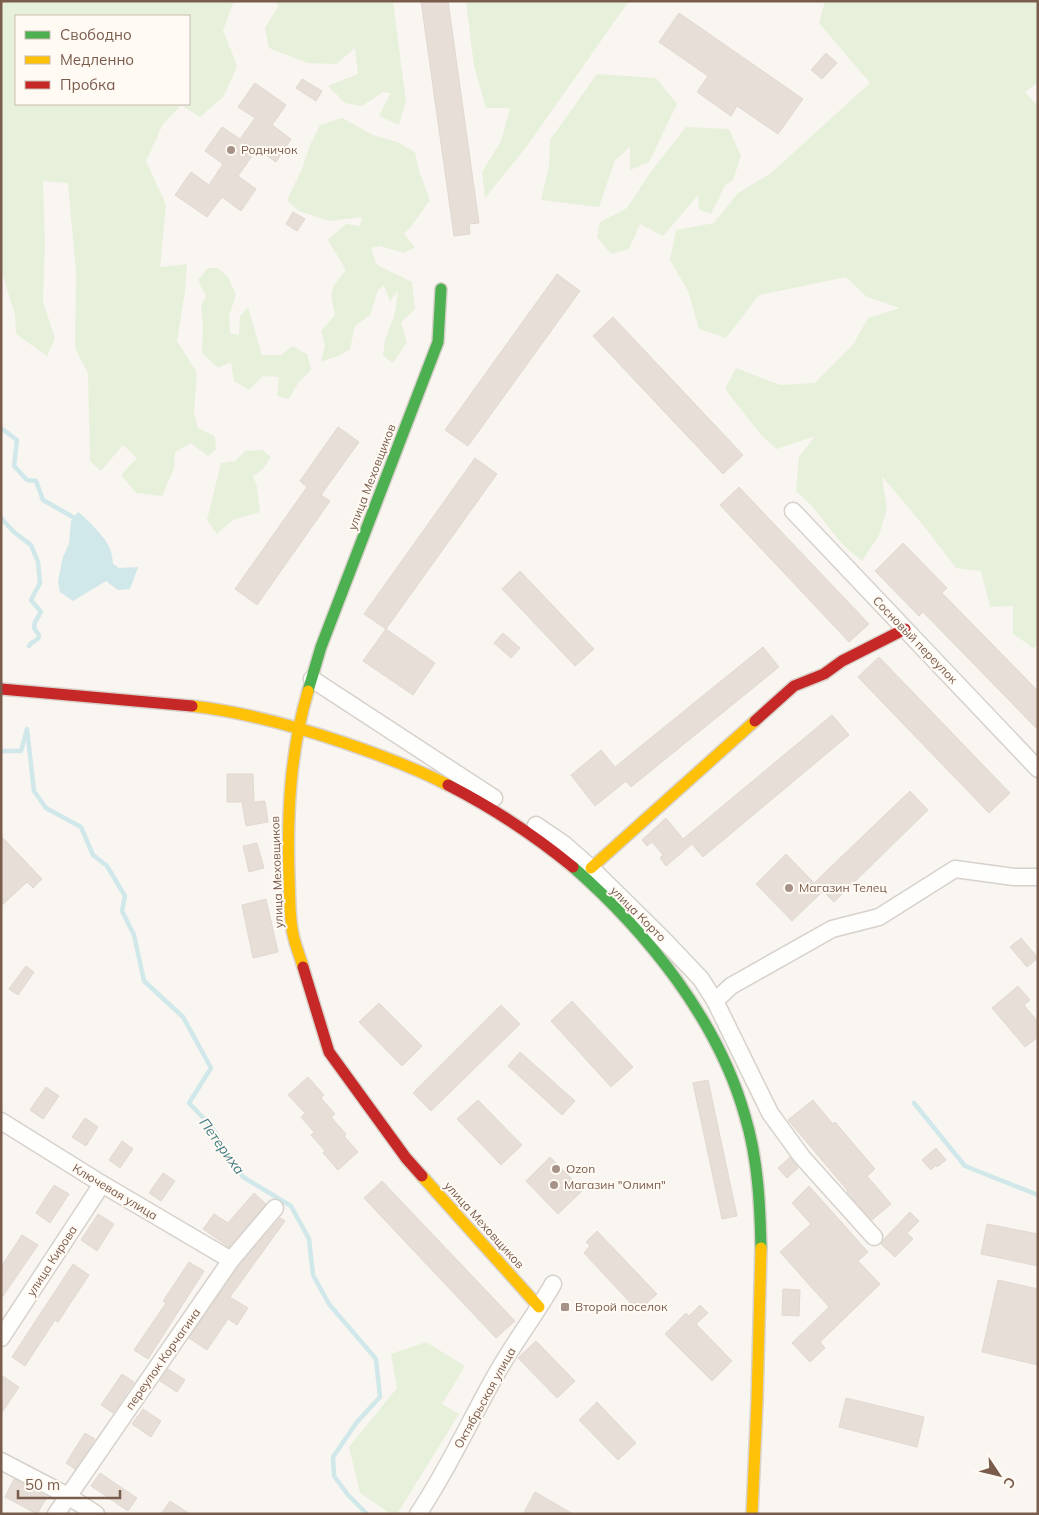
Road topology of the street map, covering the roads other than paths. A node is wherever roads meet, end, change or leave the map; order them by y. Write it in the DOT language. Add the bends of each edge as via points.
graph roads {
  1 [pos="441,289"];
  2 [pos="792,511"];
  3 [pos="905,629"];
  4 [pos="312,679"];
  5 [pos="1,689"];
  6 [pos="299,727"];
  7 [pos="1038,769"];
  8 [pos="591,868"];
  9 [pos="1038,877"];
  10 [pos="715,1001"];
  11 [pos="1,1121"];
  12 [pos="102,1184"];
  13 [pos="275,1208"];
  14 [pos="874,1237"];
  15 [pos="231,1260"];
  16 [pos="553,1284"];
  17 [pos="540,1307"];
  18 [pos="1,1338"];
  19 [pos="1,1461"];
  20 [pos="68,1496"];
  21 [pos="56,1514"];
  22 [pos="96,1514"];
  23 [pos="418,1514"];
  24 [pos="752,1514"];
  1 -- 4 [label="street, улица Меховщиков" via="438,342 321,647"];
  2 -- 3 [label="street, Сосновый переулок"];
  3 -- 7 [label="street, Сосновый переулок"];
  3 -- 8 [label="street" via="842,661 824,674 794,686"];
  4 -- 6 [label="street, улица Меховщиков"];
  4 -- 8 [label="street, улица Корто" via="564,844"];
  5 -- 6 [label="street" via="219,709"];
  6 -- 17 [label="street, улица Меховщиков" via="288,827 293,934 329,1052 406,1158"];
  6 -- 24 [label="street" via="429,775 482,803 540,840 634,928 688,996 714,1037 745,1116 760,1204 761,1276"];
  8 -- 10 [label="street, улица Корто" via="670,946"];
  9 -- 10 [label="street" via="955,869 879,917 832,929 731,986"];
  10 -- 14 [label="street, улица Корто" via="770,1113 802,1157"];
  11 -- 12 [label="street, Ключевая улица"];
  12 -- 15 [label="street, Ключевая улица"];
  12 -- 18 [label="street, улица Кирова"];
  13 -- 15 [label="street, переулок Корчагина"];
  15 -- 20 [label="street, переулок Корчагина"];
  16 -- 17 [label="street, Октябрьская улица"];
  17 -- 23 [label="street, Октябрьская улица" via="498,1370"];
  19 -- 20 [label="street"];
  20 -- 21 [label="street, переулок Корчагина"];
  20 -- 22 [label="street"];
}
